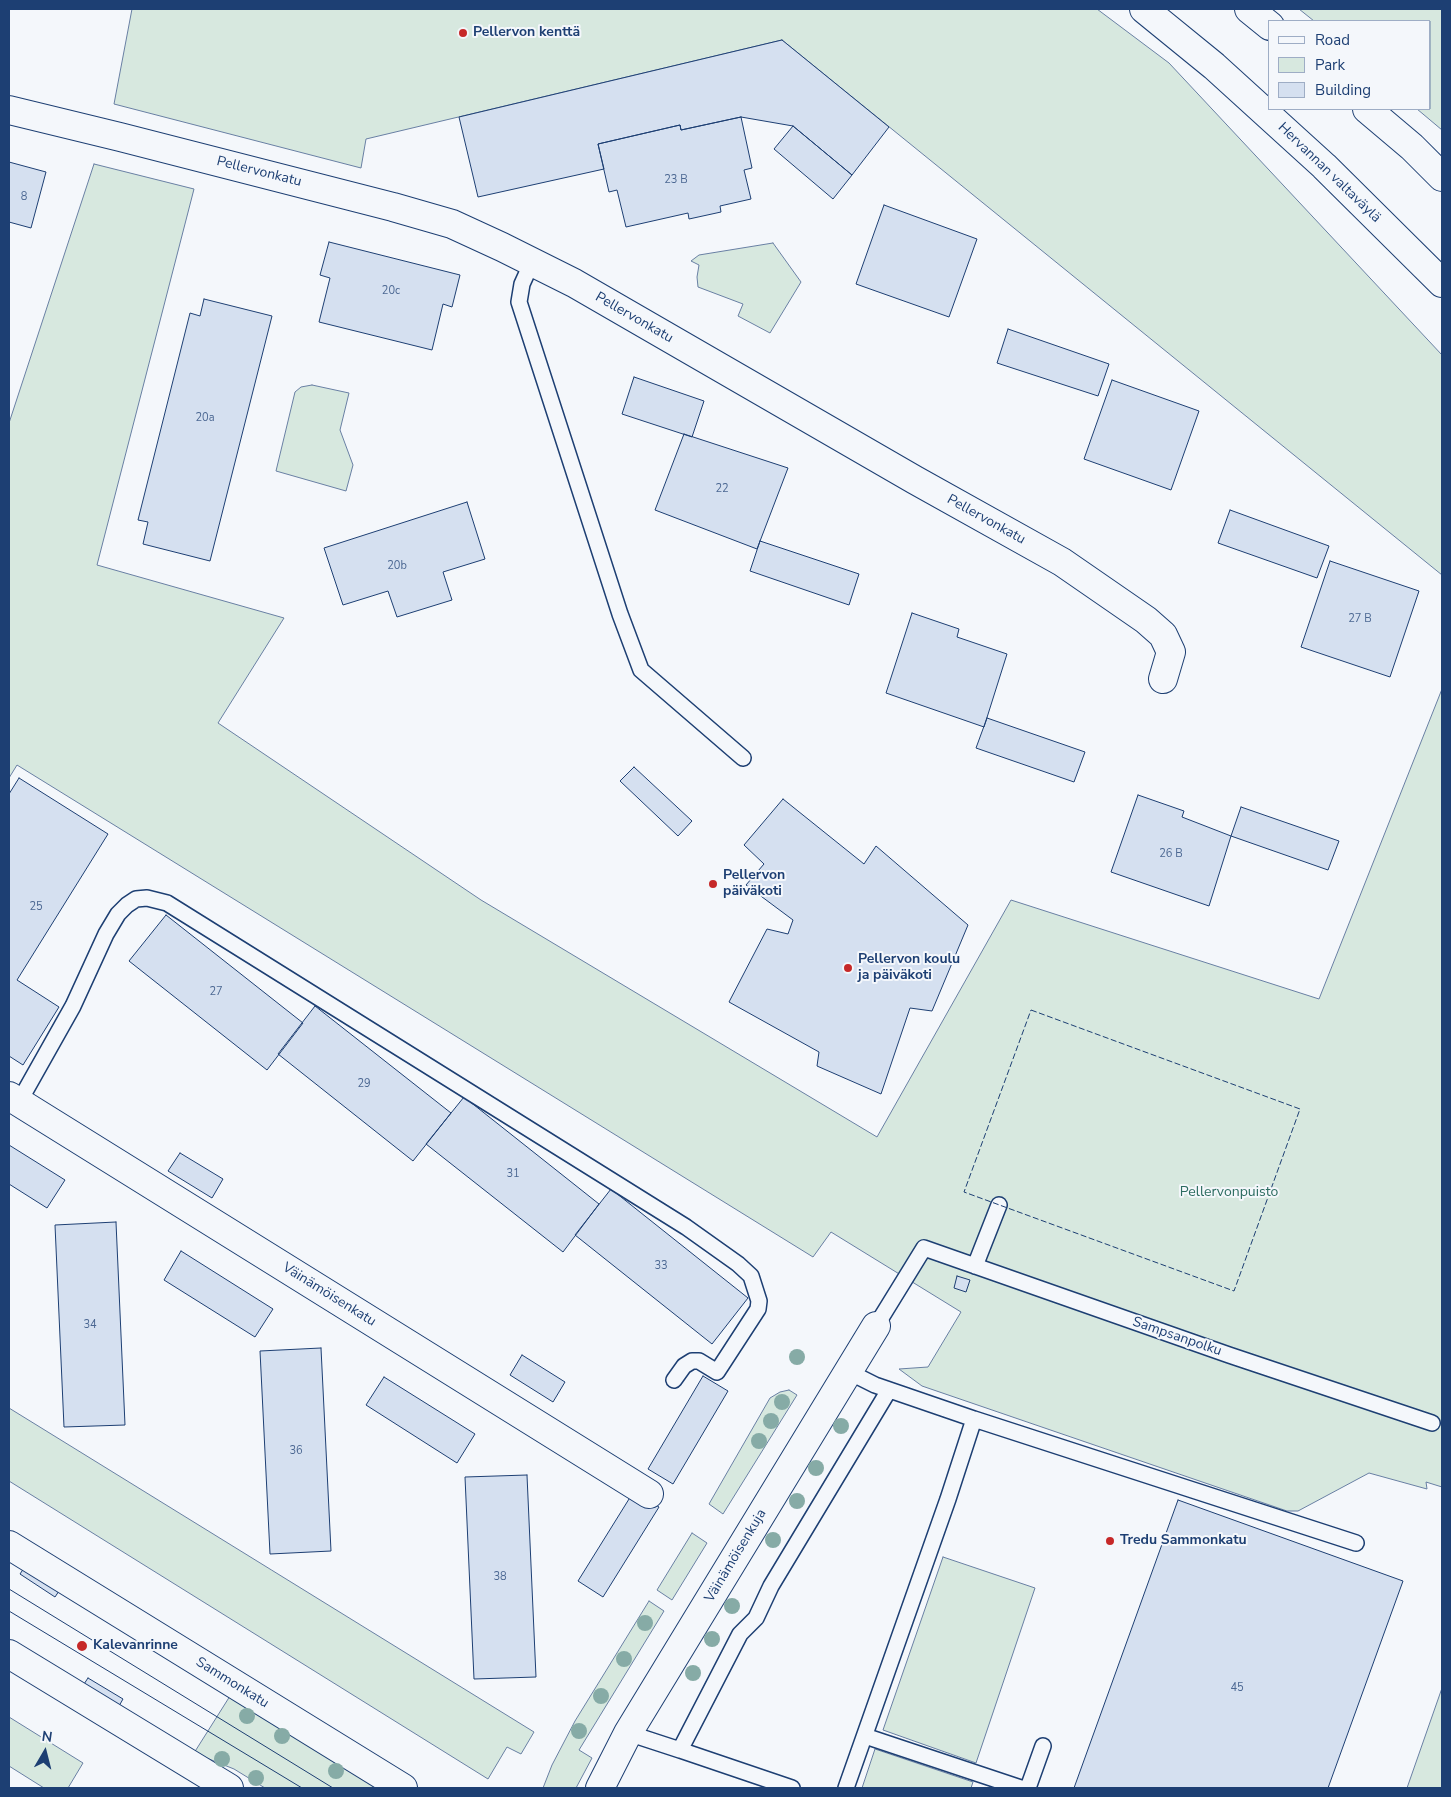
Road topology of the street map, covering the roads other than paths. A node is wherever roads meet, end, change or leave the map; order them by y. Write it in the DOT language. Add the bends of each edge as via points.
graph roads {
  1 [pos="1144,9"];
  2 [pos="1249,9"];
  3 [pos="1268,24"];
  4 [pos="9,110"];
  5 [pos="1368,110"];
  6 [pos="1442,177"];
  7 [pos="532,262"];
  8 [pos="1442,283"];
  9 [pos="1163,679"];
  10 [pos="742,758"];
  11 [pos="14,1099"];
  12 [pos="999,1205"];
  13 [pos="975,1266"];
  14 [pos="876,1326"];
  15 [pos="849,1372"];
  16 [pos="674,1380"];
  17 [pos="888,1390"];
  18 [pos="974,1419"];
  19 [pos="1432,1423"];
  20 [pos="649,1494"];
  21 [pos="1356,1543"];
  22 [pos="9,1546"];
  23 [pos="9,1654"];
  24 [pos="628,1733"];
  25 [pos="865,1736"];
  26 [pos="1043,1746"];
  27 [pos="680,1750"];
  28 [pos="228,1788"];
  29 [pos="404,1788"];
  30 [pos="600,1788"];
  31 [pos="792,1788"];
  32 [pos="846,1788"];
  33 [pos="1021,1788"];
  34 [pos="1028,1788"];
  1 -- 8 [label="main road, Hervannan valtaväylä" via="1214,66 1324,166"];
  2 -- 3 [label="main road"];
  4 -- 7 [label="main road, Pellervonkatu" via="452,224"];
  5 -- 6 [label="main road"];
  7 -- 9 [label="main road, Pellervonkatu" via="1062,562 1163,635 1171,652"];
  7 -- 10 [label="lane" via="522,284 519,302 641,670"];
  11 -- 16 [label="lane" via="73,1006 118,914 136,899 167,903 686,1227 751,1276 759,1301 758,1309 716,1372 700,1361 692,1361"];
  11 -- 20 [label="main road, Väinämöisenkatu"];
  12 -- 13 [label="lane"];
  13 -- 14 [label="lane, Sampsanpolku" via="924,1248"];
  13 -- 19 [label="lane, Sampsanpolku"];
  14 -- 15 [label="main road, Väinämöisenkuja"];
  15 -- 17 [label="lane"];
  15 -- 24 [label="main road, Väinämöisenkuja"];
  17 -- 18 [label="lane"];
  17 -- 27 [label="lane" via="771,1586 756,1618 740,1634"];
  18 -- 21 [label="lane"];
  18 -- 25 [label="lane"];
  22 -- 29 [label="main road, Sammonkatu"];
  23 -- 28 [label="main road"];
  24 -- 27 [label="lane"];
  24 -- 30 [label="main road, Väinämöisenkuja"];
  25 -- 32 [label="lane"];
  25 -- 33 [label="lane"];
  26 -- 34 [label="lane"];
  27 -- 31 [label="lane"];
}
